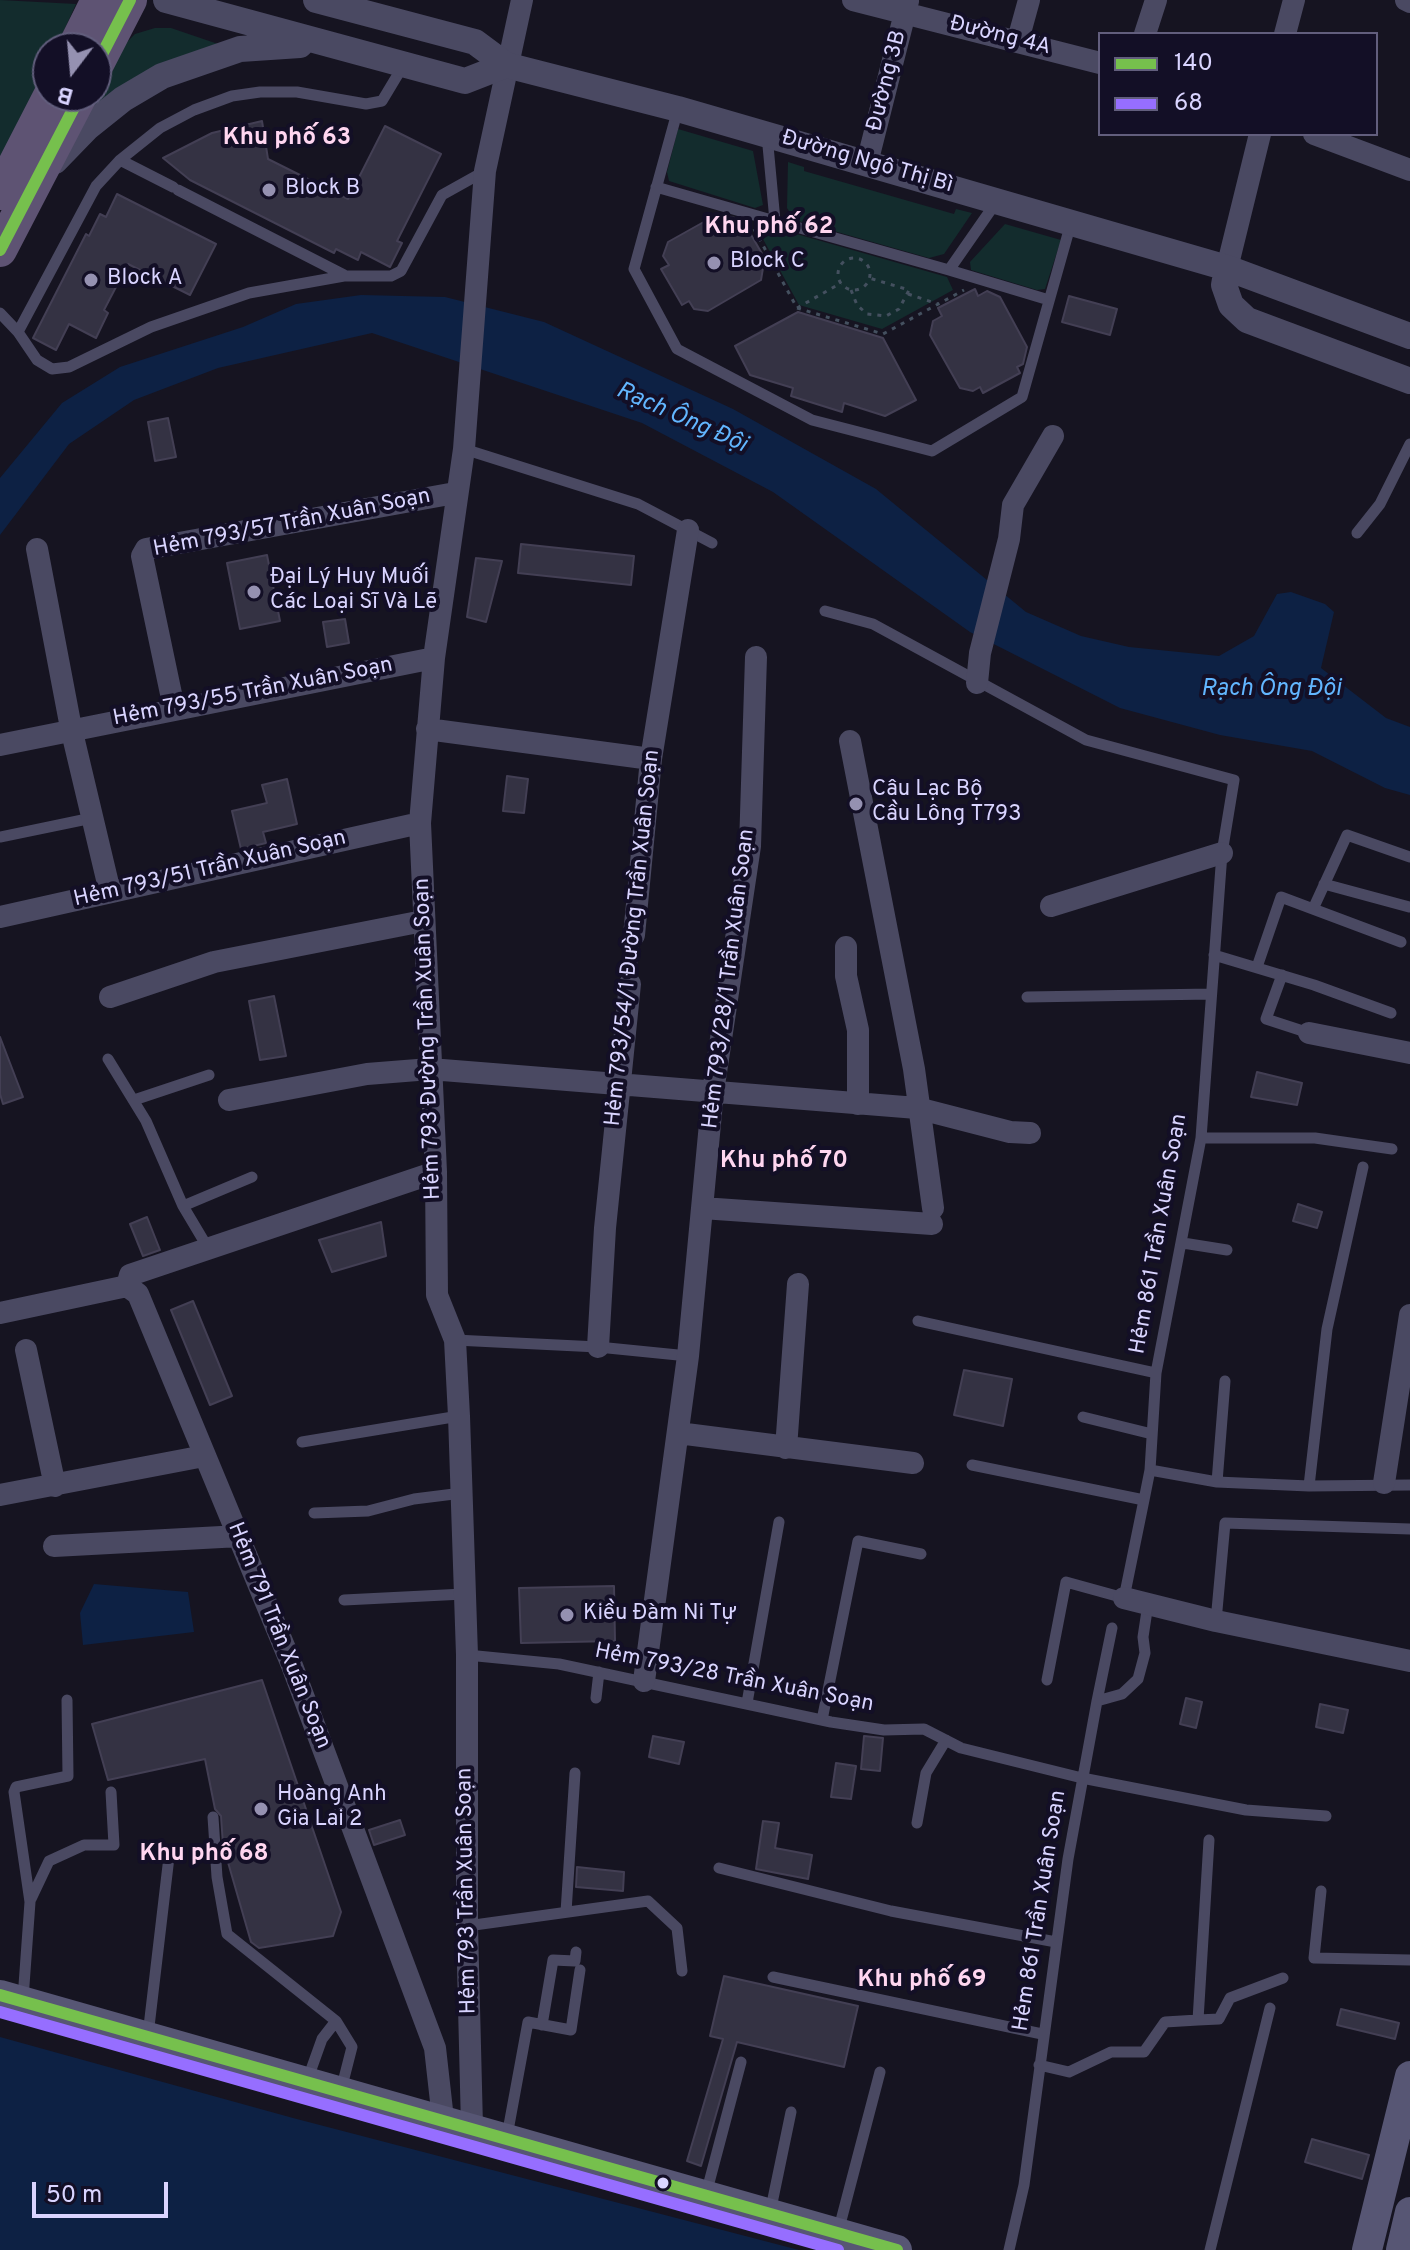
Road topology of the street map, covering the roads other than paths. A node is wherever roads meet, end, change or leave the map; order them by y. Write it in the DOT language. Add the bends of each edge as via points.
graph roads {
  1 [pos="98,0"];
  2 [pos="130,0"];
  3 [pos="166,0"];
  4 [pos="316,0"];
  5 [pos="522,0"];
  6 [pos="853,0"];
  7 [pos="1029,0"];
  8 [pos="1156,0"];
  9 [pos="1294,0"];
  10 [pos="906,7"];
  11 [pos="82,32"];
  12 [pos="1146,32"];
  13 [pos="1286,32"];
  14 [pos="112,35"];
  15 [pos="1018,40"];
  16 [pos="331,45"];
  17 [pos="1098,62"];
  18 [pos="404,65"];
  19 [pos="506,65"];
  20 [pos="678,109"];
  21 [pos="44,112"];
  22 [pos="69,112"];
  23 [pos="767,135"];
  24 [pos="1260,136"];
  25 [pos="1319,136"];
  26 [pos="120,160"];
  27 [pos="867,163"];
  28 [pos="1410,170"];
  29 [pos="485,171"];
  30 [pos="656,187"];
  31 [pos="15,193"];
  32 [pos="998,200"];
  33 [pos="775,221"];
  34 [pos="1071,222"];
  35 [pos="0,250"];
  36 [pos="1227,268"];
  37 [pos="949,270"];
  38 [pos="344,276"];
  39 [pos="1049,300"];
  40 [pos="0,313"];
  41 [pos="18,332"];
  42 [pos="1410,336"];
  43 [pos="1410,381"];
  44 [pos="1053,436"];
  45 [pos="1410,444"];
  46 [pos="464,449"];
  47 [pos="455,493"];
  48 [pos="688,530"];
  49 [pos="1357,533"];
  50 [pos="712,543"];
  51 [pos="37,549"];
  52 [pos="825,611"];
  53 [pos="756,657"];
  54 [pos="434,658"];
  55 [pos="977,683"];
  56 [pos="174,708"];
  57 [pos="71,728"];
  58 [pos="427,729"];
  59 [pos="850,741"];
  60 [pos="0,745"];
  61 [pos="651,759"];
  62 [pos="92,818"];
  63 [pos="420,823"];
  64 [pos="0,837"];
  65 [pos="1222,853"];
  66 [pos="1410,857"];
  67 [pos="1324,884"];
  68 [pos="110,892"];
  69 [pos="1051,906"];
  70 [pos="1409,907"];
  71 [pos="1313,909"];
  72 [pos="0,917"];
  73 [pos="423,921"];
  74 [pos="634,935"];
  75 [pos="1401,942"];
  76 [pos="846,947"];
  77 [pos="1214,955"];
  78 [pos="1257,967"];
  79 [pos="1282,975"];
  80 [pos="630,984"];
  81 [pos="1211,994"];
  82 [pos="110,997"];
  83 [pos="1027,997"];
  84 [pos="1391,1013"];
  85 [pos="1309,1033"];
  86 [pos="1410,1053"];
  87 [pos="108,1059"];
  88 [pos="430,1069"];
  89 [pos="209,1075"];
  90 [pos="620,1085"];
  91 [pos="713,1092"];
  92 [pos="134,1100"];
  93 [pos="229,1100"];
  94 [pos="858,1104"];
  95 [pos="917,1108"];
  96 [pos="1030,1133"];
  97 [pos="1201,1138"];
  98 [pos="1392,1149"];
  99 [pos="1363,1167"];
  100 [pos="436,1172"];
  101 [pos="252,1177"];
  102 [pos="183,1206"];
  103 [pos="702,1208"];
  104 [pos="1183,1243"];
  105 [pos="208,1248"];
  106 [pos="1227,1250"];
  107 [pos="798,1284"];
  108 [pos="127,1286"];
  109 [pos="0,1313"];
  110 [pos="1410,1315"];
  111 [pos="918,1321"];
  112 [pos="455,1340"];
  113 [pos="1407,1342"];
  114 [pos="598,1347"];
  115 [pos="26,1350"];
  116 [pos="688,1356"];
  117 [pos="1156,1373"];
  118 [pos="1225,1381"];
  119 [pos="459,1416"];
  120 [pos="1083,1417"];
  121 [pos="678,1433"];
  122 [pos="1152,1434"];
  123 [pos="302,1442"];
  124 [pos="786,1448"];
  125 [pos="204,1456"];
  126 [pos="913,1463"];
  127 [pos="972,1465"];
  128 [pos="1150,1470"];
  129 [pos="1217,1482"];
  130 [pos="1384,1483"];
  131 [pos="1410,1485"];
  132 [pos="55,1486"];
  133 [pos="1309,1486"];
  134 [pos="462,1493"];
  135 [pos="0,1495"];
  136 [pos="1144,1500"];
  137 [pos="314,1513"];
  138 [pos="779,1522"];
  139 [pos="1410,1529"];
  140 [pos="240,1536"];
  141 [pos="54,1546"];
  142 [pos="921,1554"];
  143 [pos="464,1594"];
  144 [pos="1124,1598"];
  145 [pos="344,1600"];
  146 [pos="1148,1604"];
  147 [pos="1216,1621"];
  148 [pos="1112,1628"];
  149 [pos="467,1655"];
  150 [pos="1410,1661"];
  151 [pos="599,1672"];
  152 [pos="1047,1680"];
  153 [pos="644,1681"];
  154 [pos="596,1698"];
  155 [pos="67,1700"];
  156 [pos="1097,1701"];
  157 [pos="747,1703"];
  158 [pos="822,1720"];
  159 [pos="946,1740"];
  160 [pos="575,1773"];
  161 [pos="1082,1778"];
  162 [pos="111,1792"];
  163 [pos="1326,1816"];
  164 [pos="213,1817"];
  165 [pos="917,1823"];
  166 [pos="1209,1840"];
  167 [pos="169,1857"];
  168 [pos="719,1868"];
  169 [pos="1321,1891"];
  170 [pos="30,1902"];
  171 [pos="566,1912"];
  172 [pos="467,1926"];
  173 [pos="1056,1942"];
  174 [pos="576,1952"];
  175 [pos="1410,1960"];
  176 [pos="580,1970"];
  177 [pos="682,1971"];
  178 [pos="773,1977"];
  179 [pos="1283,1978"];
  180 [pos="12,1998"];
  181 [pos="1270,2008"];
  182 [pos="1198,2020"];
  183 [pos="336,2021"];
  184 [pos="542,2025"];
  185 [pos="1042,2034"];
  186 [pos="147,2036"];
  187 [pos="741,2062"];
  188 [pos="1039,2065"];
  189 [pos="880,2072"];
  190 [pos="1410,2076"];
  191 [pos="307,2081"];
  192 [pos="341,2090"];
  193 [pos="791,2112"];
  194 [pos="443,2119"];
  195 [pos="472,2127"];
  196 [pos="507,2137"];
  197 [pos="706,2195"];
  198 [pos="1410,2212"];
  199 [pos="770,2213"];
  200 [pos="837,2233"];
  201 [pos="897,2250"];
  202 [pos="1009,2250"];
  203 [pos="1210,2250"];
  204 [pos="1367,2250"];
  205 [pos="1401,2250"];
  1 -- 11 [label="main road"];
  2 -- 14 [label="main road"];
  3 -- 16 [label="street"];
  4 -- 19 [label="street, Đường Ngô Thị Bì" via="475,42"];
  5 -- 19 [label="street"];
  6 -- 10 [label="street, Đường 4A"];
  7 -- 15 [label="street"];
  8 -- 12 [label="street"];
  9 -- 13 [label="street"];
  10 -- 15 [label="street, Đường 4A"];
  10 -- 27 [label="street, Đường 3B"];
  15 -- 17 [label="street, Đường 4A"];
  16 -- 18 [label="street"];
  16 -- 31 [label="street" via="240,49 162,76 123,99"];
  18 -- 19 [label="street" via="465,81"];
  18 -- 26 [label="lane" via="382,101 366,104 281,91 232,96 160,128"];
  19 -- 20 [label="street, Đường Ngô Thị Bì"];
  19 -- 29 [label="street"];
  20 -- 23 [label="street, Đường Ngô Thị Bì"];
  20 -- 30 [label="lane"];
  21 -- 31 [label="main road"];
  22 -- 31 [label="main road"];
  23 -- 27 [label="street, Đường Ngô Thị Bì"];
  23 -- 33 [label="lane"];
  24 -- 36 [label="street"];
  25 -- 28 [label="street"];
  26 -- 38 [label="lane"];
  26 -- 41 [label="lane" via="82,205"];
  27 -- 32 [label="street, Đường Ngô Thị Bì"];
  29 -- 38 [label="lane" via="442,195 401,271 391,276"];
  29 -- 46 [label="street, Hẻm 793 Đường Trần Xuân Soạn"];
  30 -- 33 [label="lane"];
  30 -- 39 [label="lane" via="634,269 677,349 812,420 932,451 1022,397"];
  31 -- 35 [label="main road"];
  32 -- 34 [label="street, Đường Ngô Thị Bì"];
  32 -- 37 [label="lane"];
  33 -- 37 [label="lane"];
  34 -- 36 [label="street, Đường Ngô Thị Bì"];
  34 -- 39 [label="lane"];
  36 -- 42 [label="street, Đường Ngô Thị Bì"];
  36 -- 43 [label="street" via="1224,285 1231,305 1247,320"];
  37 -- 39 [label="lane"];
  38 -- 41 [label="lane" via="249,293 151,327 69,367 52,369 37,360"];
  40 -- 41 [label="lane"];
  44 -- 55 [label="street" via="1013,505"];
  45 -- 49 [label="lane" via="1380,504"];
  46 -- 47 [label="street, Hẻm 793 Đường Trần Xuân Soạn"];
  46 -- 48 [label="lane" via="638,504"];
  47 -- 54 [label="street, Hẻm 793 Đường Trần Xuân Soạn"];
  47 -- 56 [label="street, Hẻm 793/57 Trần Xuân Soạn" via="146,549 142,556"];
  48 -- 50 [label="lane"];
  48 -- 61 [label="street, Hẻm 793/54/1 Đường Trần Xuân Soạn"];
  51 -- 57 [label="street"];
  52 -- 55 [label="lane" via="873,624"];
  53 -- 91 [label="street, Hẻm 793/28/1 Trần Xuân Soạn" via="750,846"];
  54 -- 56 [label="street, Hẻm 793/55 Trần Xuân Soạn"];
  54 -- 58 [label="street, Hẻm 793 Đường Trần Xuân Soạn"];
  55 -- 65 [label="lane, Hẻm 861 Trần Xuân Soạn" via="1086,740 1234,780"];
  56 -- 57 [label="street, Hẻm 793/55 Trần Xuân Soạn"];
  57 -- 60 [label="street, Hẻm 793/55 Trần Xuân Soạn"];
  57 -- 62 [label="street"];
  58 -- 61 [label="street"];
  58 -- 63 [label="street, Hẻm 793 Đường Trần Xuân Soạn"];
  59 -- 95 [label="street" via="914,1069"];
  61 -- 74 [label="street, Hẻm 793/54/1 Đường Trần Xuân Soạn"];
  62 -- 64 [label="lane"];
  62 -- 68 [label="street"];
  63 -- 68 [label="street, Hẻm 793/51 Trần Xuân Soạn"];
  63 -- 73 [label="street, Hẻm 793 Đường Trần Xuân Soạn"];
  65 -- 69 [label="street"];
  65 -- 77 [label="lane, Hẻm 861 Trần Xuân Soạn"];
  66 -- 67 [label="lane" via="1347,835"];
  67 -- 70 [label="lane"];
  67 -- 71 [label="lane"];
  68 -- 72 [label="street, Hẻm 793/51 Trần Xuân Soạn"];
  71 -- 75 [label="lane"];
  71 -- 78 [label="lane" via="1281,897"];
  73 -- 82 [label="street" via="214,962"];
  73 -- 88 [label="street, Hẻm 793 Đường Trần Xuân Soạn"];
  74 -- 80 [label="lane, Hẻm 793/54/1 Đường Trần Xuân Soạn"];
  76 -- 94 [label="street" via="846,976 858,1030"];
  77 -- 78 [label="lane"];
  77 -- 81 [label="lane, Hẻm 861 Trần Xuân Soạn"];
  78 -- 79 [label="lane"];
  79 -- 84 [label="lane"];
  79 -- 85 [label="lane" via="1266,1019"];
  80 -- 90 [label="street, Hẻm 793/54/1 Đường Trần Xuân Soạn"];
  81 -- 83 [label="lane"];
  81 -- 97 [label="lane, Hẻm 861 Trần Xuân Soạn"];
  85 -- 86 [label="street"];
  87 -- 92 [label="lane"];
  88 -- 90 [label="street"];
  88 -- 93 [label="street" via="367,1074"];
  88 -- 100 [label="street, Hẻm 793 Đường Trần Xuân Soạn"];
  89 -- 92 [label="lane"];
  90 -- 91 [label="street"];
  90 -- 114 [label="street, Hẻm 793/54/1 Đường Trần Xuân Soạn"];
  91 -- 94 [label="street"];
  91 -- 103 [label="street, Hẻm 793/28/1 Trần Xuân Soạn"];
  92 -- 102 [label="lane"];
  94 -- 95 [label="street"];
  95 -- 96 [label="street"];
  95 -- 103 [label="street" via="933,1216"];
  97 -- 98 [label="lane" via="1315,1138"];
  97 -- 104 [label="lane, Hẻm 861 Trần Xuân Soạn"];
  99 -- 133 [label="lane" via="1327,1329"];
  100 -- 105 [label="street"];
  100 -- 112 [label="street, Hẻm 793 Đường Trần Xuân Soạn" via="437,1295"];
  101 -- 102 [label="lane"];
  102 -- 105 [label="lane"];
  103 -- 116 [label="street, Hẻm 793/28/1 Trần Xuân Soạn"];
  104 -- 106 [label="lane"];
  104 -- 117 [label="lane, Hẻm 861 Trần Xuân Soạn"];
  105 -- 108 [label="street" via="130,1275"];
  107 -- 124 [label="street"];
  108 -- 109 [label="street"];
  108 -- 125 [label="street, Hẻm 791 Trần Xuân Soạn" via="138,1294"];
  110 -- 113 [label="street"];
  111 -- 117 [label="lane"];
  112 -- 114 [label="lane"];
  112 -- 119 [label="street, Hẻm 793 Đường Trần Xuân Soạn"];
  113 -- 130 [label="street"];
  114 -- 116 [label="lane"];
  115 -- 132 [label="street"];
  116 -- 121 [label="street, Hẻm 793/28/1 Trần Xuân Soạn"];
  117 -- 122 [label="lane, Hẻm 861 Trần Xuân Soạn"];
  118 -- 129 [label="lane"];
  119 -- 123 [label="lane"];
  119 -- 134 [label="street, Hẻm 793 Đường Trần Xuân Soạn"];
  120 -- 122 [label="lane"];
  121 -- 124 [label="street"];
  121 -- 153 [label="street, Hẻm 793/28/1 Trần Xuân Soạn"];
  122 -- 128 [label="lane, Hẻm 861 Trần Xuân Soạn"];
  124 -- 126 [label="street"];
  125 -- 132 [label="street"];
  125 -- 140 [label="street, Hẻm 791 Trần Xuân Soạn"];
  127 -- 136 [label="lane"];
  128 -- 129 [label="lane"];
  128 -- 136 [label="lane, Hẻm 861 Trần Xuân Soạn"];
  129 -- 133 [label="lane"];
  130 -- 131 [label="lane"];
  130 -- 133 [label="lane"];
  132 -- 135 [label="street"];
  134 -- 137 [label="lane" via="368,1511"];
  134 -- 143 [label="street, Hẻm 793 Đường Trần Xuân Soạn"];
  136 -- 144 [label="lane, Hẻm 861 Trần Xuân Soạn"];
  138 -- 157 [label="lane"];
  139 -- 147 [label="lane" via="1225,1523"];
  140 -- 141 [label="street"];
  140 -- 194 [label="street, Hẻm 791 Trần Xuân Soạn" via="435,2048"];
  142 -- 158 [label="lane" via="858,1541"];
  143 -- 145 [label="lane"];
  143 -- 149 [label="street, Hẻm 793 Đường Trần Xuân Soạn"];
  144 -- 146 [label="street"];
  144 -- 152 [label="lane" via="1066,1582"];
  146 -- 147 [label="street"];
  146 -- 156 [label="lane" via="1138,1679 1122,1694"];
  147 -- 150 [label="street"];
  148 -- 156 [label="lane, Hẻm 861 Trần Xuân Soạn"];
  149 -- 151 [label="lane, Hẻm 793/28 Trần Xuân Soạn"];
  149 -- 172 [label="street, Hẻm 793 Trần Xuân Soạn"];
  151 -- 153 [label="lane, Hẻm 793/28 Trần Xuân Soạn"];
  151 -- 154 [label="lane"];
  153 -- 157 [label="lane, Hẻm 793/28 Trần Xuân Soạn"];
  155 -- 170 [label="lane" via="68,1776 16,1787 14,1792"];
  156 -- 161 [label="lane, Hẻm 861 Trần Xuân Soạn"];
  157 -- 158 [label="lane, Hẻm 793/28 Trần Xuân Soạn"];
  158 -- 159 [label="lane, Hẻm 793/28 Trần Xuân Soạn" via="884,1730 924,1729"];
  159 -- 161 [label="lane, Hẻm 793/28 Trần Xuân Soạn"];
  159 -- 165 [label="lane" via="929,1764"];
  160 -- 171 [label="lane"];
  161 -- 163 [label="lane, Hẻm 793/28 Trần Xuân Soạn" via="1246,1810"];
  161 -- 173 [label="lane, Hẻm 861 Trần Xuân Soạn"];
  162 -- 170 [label="lane" via="114,1845 84,1845 49,1861"];
  164 -- 183 [label="lane" via="227,1934"];
  166 -- 182 [label="lane"];
  167 -- 186 [label="lane"];
  168 -- 173 [label="lane" via="891,1911"];
  169 -- 175 [label="lane" via="1314,1958"];
  170 -- 180 [label="lane"];
  171 -- 172 [label="lane"];
  171 -- 177 [label="lane" via="648,1901 677,1928"];
  172 -- 195 [label="street, Hẻm 793 Trần Xuân Soạn"];
  173 -- 185 [label="lane, Hẻm 861 Trần Xuân Soạn"];
  174 -- 184 [label="lane" via="575,1961 553,1960"];
  176 -- 184 [label="lane" via="571,2030"];
  178 -- 185 [label="lane"];
  179 -- 182 [label="lane" via="1230,1998 1219,2019"];
  180 -- 186 [label="main road"];
  181 -- 203 [label="lane"];
  182 -- 188 [label="lane" via="1165,2022 1144,2052 1111,2052 1069,2072"];
  183 -- 191 [label="lane" via="322,2039"];
  183 -- 192 [label="lane" via="352,2047"];
  184 -- 196 [label="lane" via="528,2022"];
  185 -- 188 [label="lane, Hẻm 861 Trần Xuân Soạn"];
  186 -- 191 [label="main road"];
  187 -- 197 [label="lane"];
  188 -- 202 [label="lane, Hẻm 861 Trần Xuân Soạn" via="1024,2185"];
  189 -- 200 [label="lane"];
  190 -- 204 [label="main road"];
  191 -- 192 [label="main road"];
  192 -- 194 [label="main road"];
  193 -- 199 [label="lane"];
  194 -- 195 [label="main road"];
  195 -- 196 [label="main road"];
  196 -- 197 [label="main road"];
  197 -- 199 [label="main road"];
  198 -- 205 [label="main road"];
  199 -- 200 [label="main road"];
  200 -- 201 [label="main road"];
}
